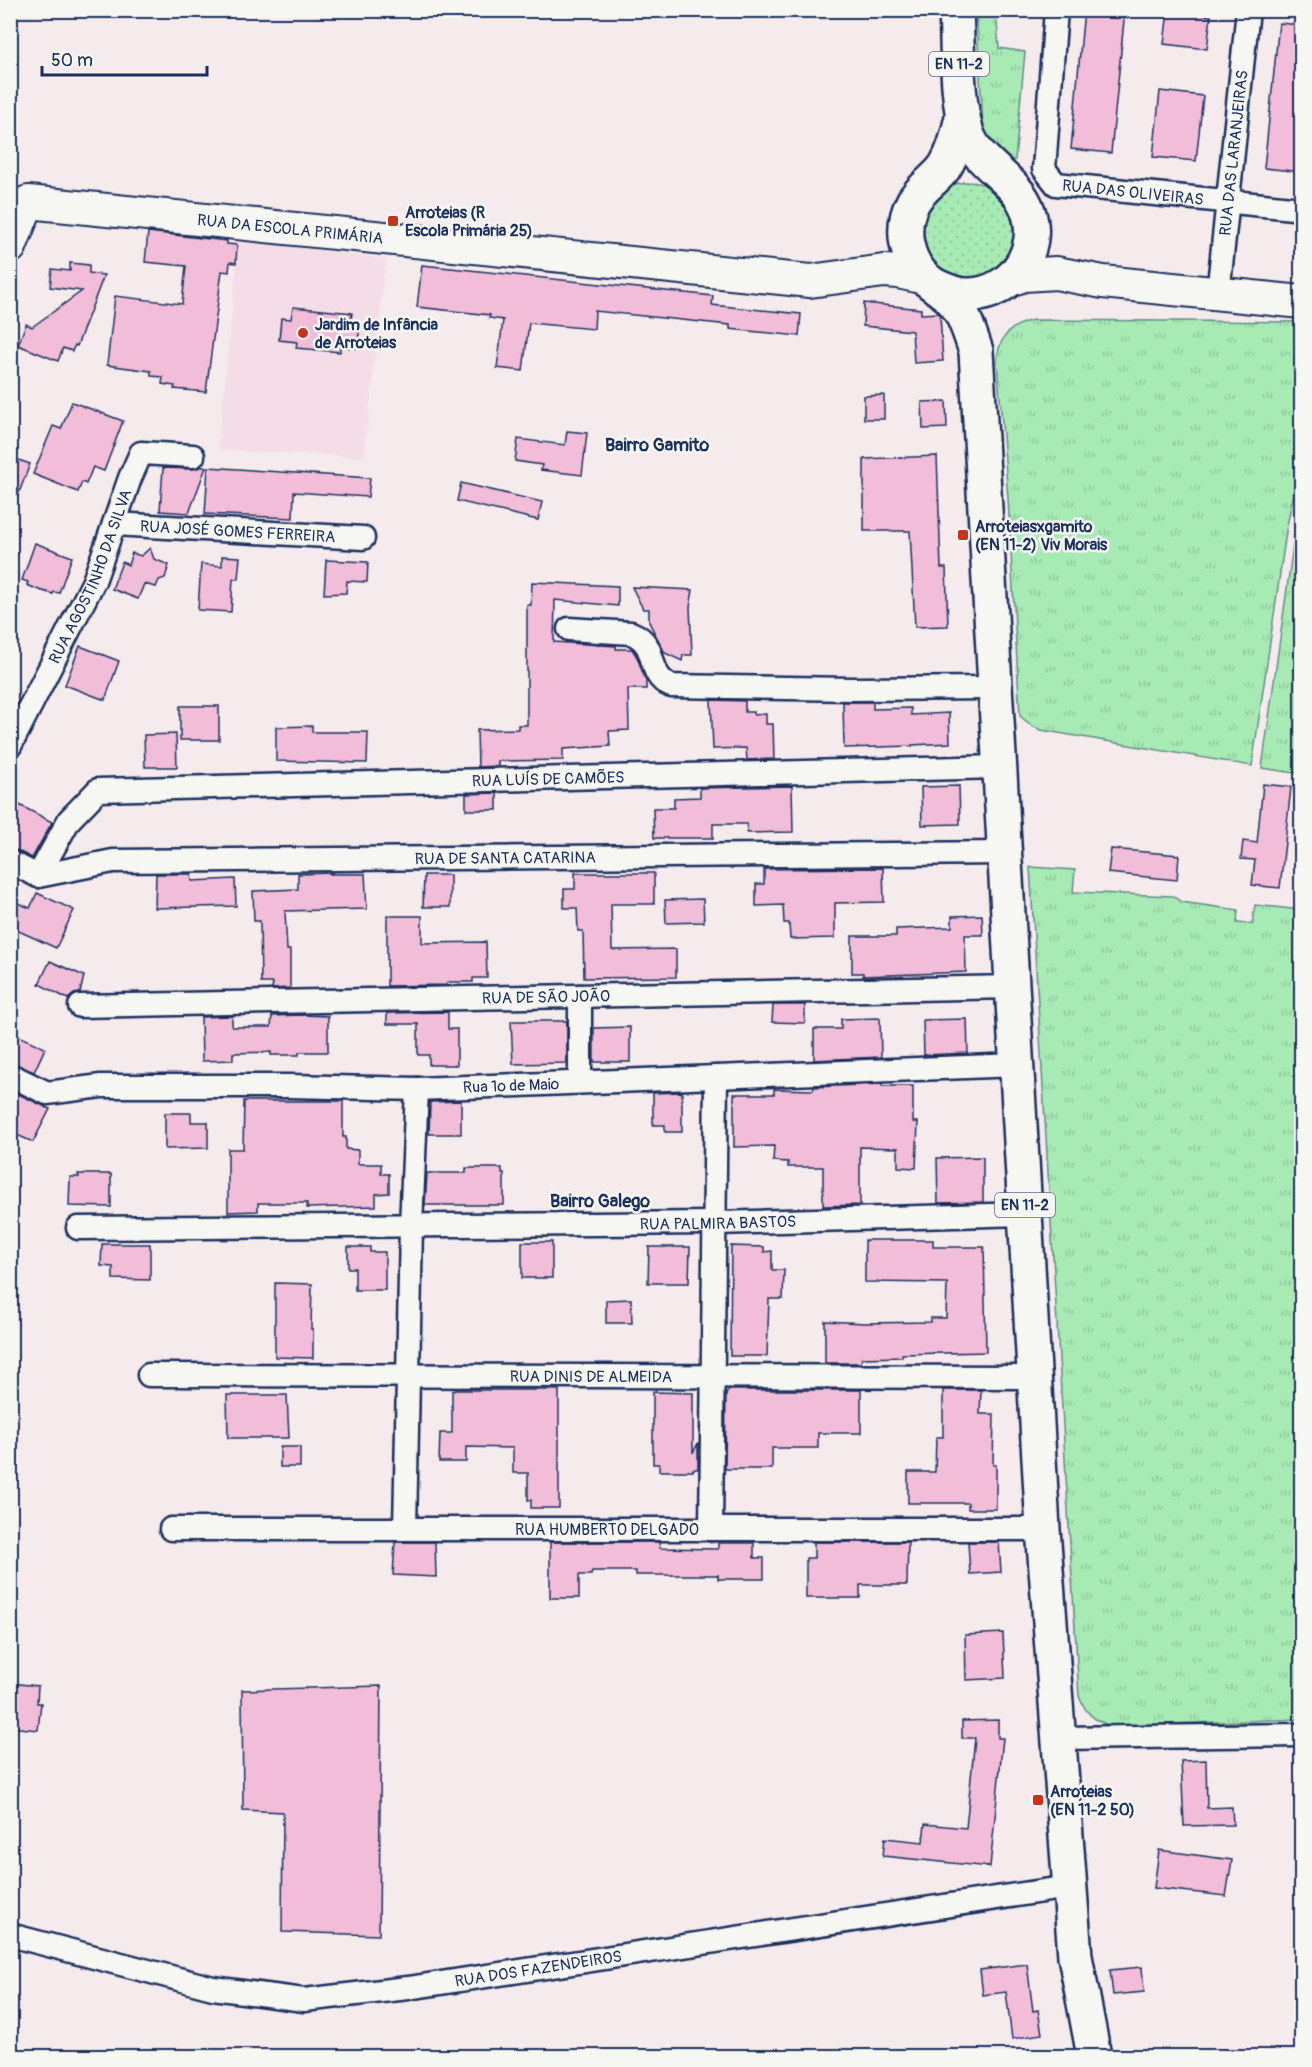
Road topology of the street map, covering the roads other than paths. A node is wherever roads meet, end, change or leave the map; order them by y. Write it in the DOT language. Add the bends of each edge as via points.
graph roads {
  1 [pos="956,10"];
  2 [pos="1056,10"];
  3 [pos="1248,10"];
  4 [pos="962,117"];
  5 [pos="1002,178"];
  6 [pos="933,180"];
  7 [pos="19,200"];
  8 [pos="1228,201"];
  9 [pos="1302,208"];
  10 [pos="908,215"];
  11 [pos="1032,226"];
  12 [pos="10,247"];
  13 [pos="855,274"];
  14 [pos="1083,278"];
  15 [pos="931,282"];
  16 [pos="1004,284"];
  17 [pos="1218,294"];
  18 [pos="1302,302"];
  19 [pos="976,351"];
  20 [pos="193,456"];
  21 [pos="114,524"];
  22 [pos="363,538"];
  23 [pos="568,628"];
  24 [pos="995,688"];
  25 [pos="10,746"];
  26 [pos="1000,767"];
  27 [pos="1005,853"];
  28 [pos="10,862"];
  29 [pos="38,876"];
  30 [pos="1012,987"];
  31 [pos="580,996"];
  32 [pos="80,1006"];
  33 [pos="1017,1065"];
  34 [pos="10,1075"];
  35 [pos="716,1077"];
  36 [pos="580,1082"];
  37 [pos="417,1089"];
  38 [pos="1026,1214"];
  39 [pos="715,1223"];
  40 [pos="411,1226"];
  41 [pos="78,1228"];
  42 [pos="149,1375"];
  43 [pos="408,1375"];
  44 [pos="712,1376"];
  45 [pos="1035,1377"];
  46 [pos="171,1529"];
  47 [pos="405,1529"];
  48 [pos="711,1529"];
  49 [pos="1043,1529"];
  50 [pos="1302,1735"];
  51 [pos="1059,1738"];
  52 [pos="1069,1887"];
  53 [pos="10,1935"];
  54 [pos="1094,2056"];
  1 -- 4 [label="main road, EN 11-2"];
  2 -- 8 [label="street, RUA DAS OLIVEIRAS" via="1044,169 1056,184"];
  3 -- 8 [label="street, RUA DAS LARANJEIRAS"];
  4 -- 5 [label="main road, EN 11-2" via="974,148"];
  4 -- 6 [label="main road, EN 11-2" via="951,154"];
  5 -- 6 [label="main road, EN 11-2" via="988,171 959,169"];
  5 -- 11 [label="main road, EN 11-2" via="1023,199"];
  6 -- 10 [label="main road, EN 11-2" via="913,202"];
  7 -- 12 [label="street"];
  7 -- 13 [label="street, RUA DA ESCOLA PRIMÁRIA" via="810,281"];
  8 -- 9 [label="street, RUA DAS OLIVEIRAS"];
  8 -- 17 [label="street, RUA DAS LARANJEIRAS"];
  10 -- 13 [label="street, RUA DA ESCOLA PRIMÁRIA" via="887,251"];
  10 -- 15 [label="main road, EN 11-2" via="907,244 912,259"];
  11 -- 14 [label="street" via="1048,251"];
  11 -- 16 [label="main road, EN 11-2" via="1027,256"];
  13 -- 15 [label="street, RUA DA ESCOLA PRIMÁRIA" via="898,272"];
  14 -- 16 [label="street" via="1042,273 1024,275"];
  14 -- 17 [label="street"];
  15 -- 16 [label="main road" via="959,295"];
  15 -- 19 [label="main road, EN 11-2" via="963,316"];
  16 -- 19 [label="main road, EN 11-2" via="983,321"];
  17 -- 18 [label="street"];
  19 -- 24 [label="main road, EN 11-2"];
  20 -- 21 [label="street, RUA AGOSTINHO DA SILVA" via="141,453"];
  21 -- 22 [label="street, RUA JOSÉ GOMES FERREIRA"];
  21 -- 25 [label="street, RUA AGOSTINHO DA SILVA" via="94,581"];
  23 -- 24 [label="street" via="639,636 646,642 658,677 671,686"];
  24 -- 26 [label="main road, EN 11-2"];
  26 -- 27 [label="main road, EN 11-2"];
  26 -- 29 [label="street, RUA LUÍS DE CAMÕES" via="98,790 69,820"];
  27 -- 29 [label="street, RUA DE SANTA CATARINA" via="113,861"];
  27 -- 30 [label="main road, EN 11-2"];
  28 -- 29 [label="street"];
  30 -- 31 [label="street, RUA DE SÃO JOÃO"];
  30 -- 33 [label="main road, EN 11-2"];
  31 -- 32 [label="street, RUA DE SÃO JOÃO"];
  31 -- 36 [label="street"];
  33 -- 35 [label="street, Rua 1º de Maio"];
  33 -- 38 [label="main road, EN 11-2"];
  34 -- 37 [label="street, Rua 1º de Maio" via="47,1093 113,1086"];
  35 -- 36 [label="street, Rua 1º de Maio"];
  35 -- 39 [label="street"];
  36 -- 37 [label="street, Rua 1º de Maio"];
  37 -- 40 [label="street"];
  38 -- 39 [label="street, RUA PALMIRA BASTOS"];
  38 -- 45 [label="main road, EN 11-2"];
  39 -- 40 [label="street, RUA PALMIRA BASTOS"];
  39 -- 44 [label="street"];
  40 -- 41 [label="street, RUA PALMIRA BASTOS"];
  40 -- 43 [label="street"];
  42 -- 43 [label="street, RUA DINIS DE ALMEIDA"];
  43 -- 44 [label="street, RUA DINIS DE ALMEIDA"];
  43 -- 47 [label="street"];
  44 -- 45 [label="street, RUA DINIS DE ALMEIDA"];
  44 -- 48 [label="street"];
  45 -- 49 [label="main road, EN 11-2"];
  46 -- 47 [label="street, RUA HUMBERTO DELGADO"];
  47 -- 48 [label="street, RUA HUMBERTO DELGADO"];
  48 -- 49 [label="street, RUA HUMBERTO DELGADO"];
  49 -- 51 [label="main road, EN 11-2"];
  50 -- 51 [label="street"];
  51 -- 52 [label="main road, EN 11-2"];
  52 -- 53 [label="street, RUA DOS FAZENDEIROS" via="408,1988 304,2000 213,1988"];
  52 -- 54 [label="main road, EN 11-2" via="1075,1956"];
}
